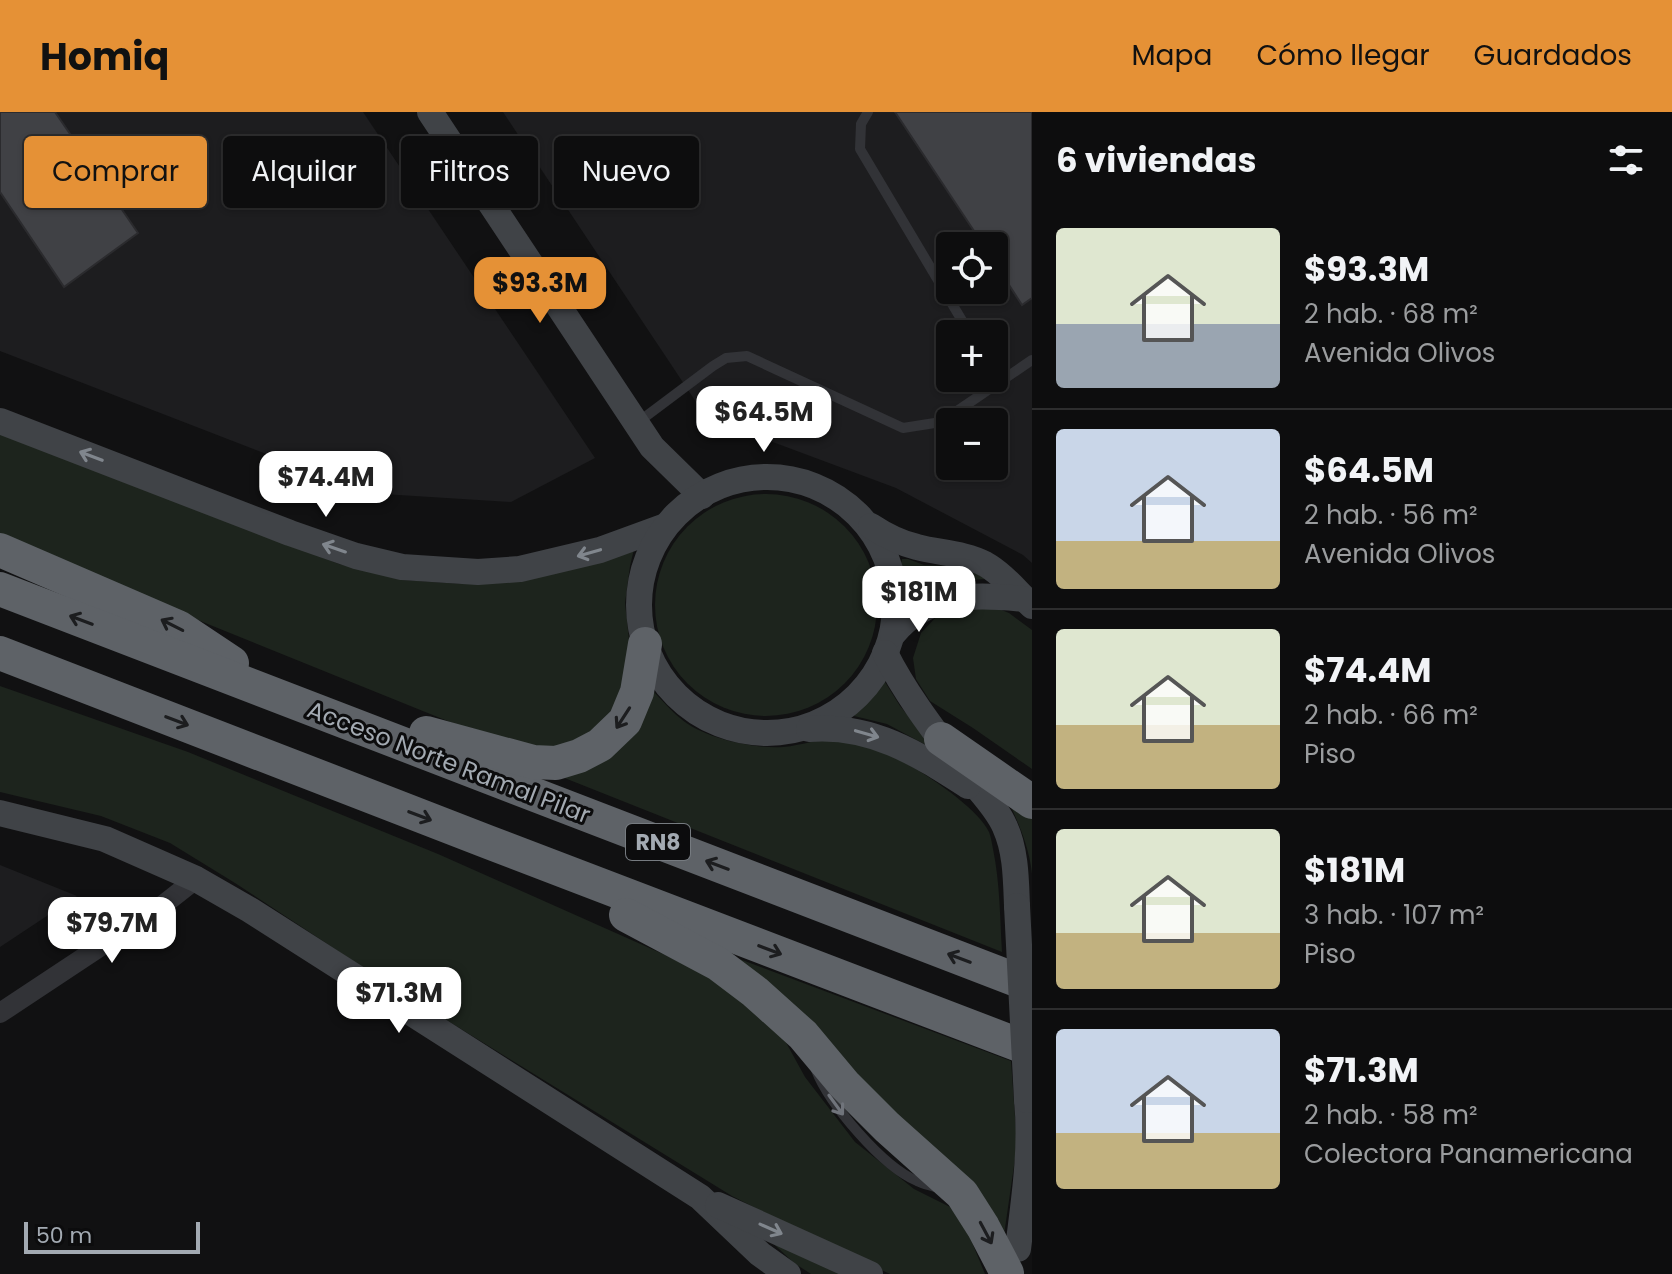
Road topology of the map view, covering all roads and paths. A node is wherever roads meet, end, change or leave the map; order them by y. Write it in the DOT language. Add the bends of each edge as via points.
graph roads {
  1 [pos="430,112"];
  2 [pos="868,112"];
  3 [pos="962,320"];
  4 [pos="1032,360"];
  5 [pos="1008,372"];
  6 [pos="978,392"];
  7 [pos="0,421"];
  8 [pos="635,424"];
  9 [pos="702,496"];
  10 [pos="868,524"];
  11 [pos="663,527"];
  12 [pos="0,550"];
  13 [pos="0,589"];
  14 [pos="1028,602"];
  15 [pos="889,643"];
  16 [pos="645,644"];
  17 [pos="0,653"];
  18 [pos="0,667"];
  19 [pos="284,698"];
  20 [pos="142,708"];
  21 [pos="790,731"];
  22 [pos="954,742"];
  23 [pos="983,796"];
  24 [pos="1032,802"];
  25 [pos="0,813"];
  26 [pos="488,842"];
  27 [pos="196,879"];
  28 [pos="1032,986"];
  29 [pos="0,1013"];
  30 [pos="1032,1050"];
  31 [pos="1031,1142"];
  32 [pos="700,1197"];
  33 [pos="1016,1258"];
  34 [pos="788,1274"];
  35 [pos="870,1274"];
  1 -- 8 [label="street"];
  2 -- 3 [label="lane" via="861,124 860,149"];
  4 -- 5 [label="lane"];
  6 -- 8 [label="lane" via="941,422 903,428 747,356 726,358"];
  11 -- 7 [label="street, one-way" via="600,550 520,569 402,567 290,533"];
  8 -- 9 [label="street"];
  9 -- 10 [label="street" via="738,482 775,478 831,493"];
  9 -- 11 [label="street"];
  10 -- 14 [label="street" via="893,540 985,564"];
  10 -- 15 [label="street" via="895,583"];
  11 -- 16 [label="street" via="639,597"];
  19 -- 12 [label="highway, one-way" via="178,627"];
  19 -- 13 [label="highway, Acceso Norte Ramal Pilar / RN8, one-way"];
  14 -- 15 [label="street" via="969,595 938,602 903,622"];
  15 -- 21 [label="street" via="870,680 848,704"];
  15 -- 22 [label="street" via="896,674"];
  16 -- 19 [label="highway, one-way" via="637,692 625,721 600,745 556,763 533,762"];
  16 -- 21 [label="street" via="677,696 702,715 746,730"];
  17 -- 20 [label="highway, RN8"];
  18 -- 20 [label="highway"];
  28 -- 19 [label="highway, Acceso Norte Ramal Pilar / RN8, one-way"];
  20 -- 26 [label="highway, RN8, one-way"];
  21 -- 23 [label="street, one-way" via="846,729 886,740"];
  22 -- 23 [label="street"];
  22 -- 24 [label="highway"];
  23 -- 31 [label="street, bridge" via="1005,827 1014,862"];
  25 -- 27 [label="street" via="105,839"];
  26 -- 30 [label="highway, RN8, one-way"];
  26 -- 33 [label="highway, one-way" via="718,964 755,992 803,1035 887,1127 962,1194 983,1227"];
  27 -- 29 [label="street"];
  27 -- 32 [label="street"];
  31 -- 33 [label="street"];
  32 -- 34 [label="street"];
  32 -- 35 [label="street, one-way"];
}
